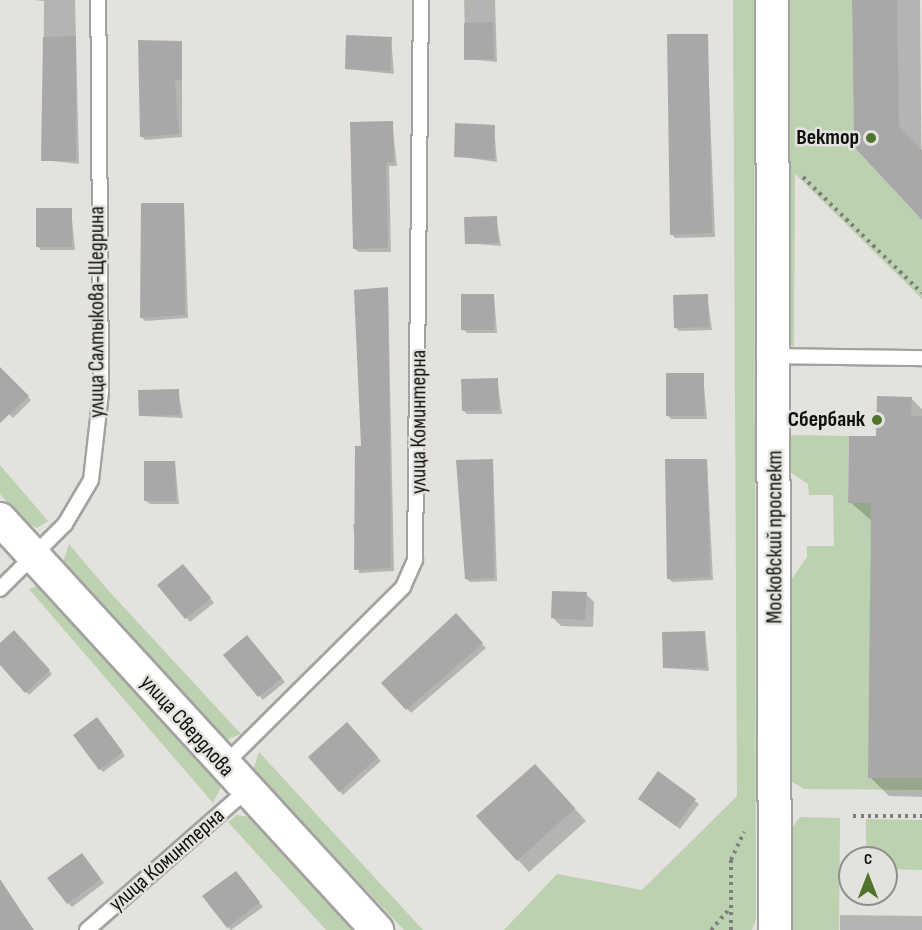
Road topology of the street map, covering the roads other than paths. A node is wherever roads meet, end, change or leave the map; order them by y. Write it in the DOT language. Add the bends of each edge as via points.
graph roads {
  1 [pos="98,0"];
  2 [pos="421,0"];
  3 [pos="772,0"];
  4 [pos="774,356"];
  5 [pos="922,357"];
  6 [pos="0,519"];
  7 [pos="35,557"];
  8 [pos="0,589"];
  9 [pos="223,766"];
  10 [pos="247,790"];
  11 [pos="87,930"];
  12 [pos="377,930"];
  13 [pos="776,930"];
  1 -- 7 [label="lane, улица Салтыкова-Щедрина" via="99,414 91,480 65,524"];
  2 -- 9 [label="lane, улица Коминтерна" via="415,560 403,588"];
  3 -- 4 [label="street, Московский проспект"];
  4 -- 5 [label="lane"];
  4 -- 13 [label="street, Московский проспект"];
  6 -- 7 [label="street, улица Свердлова"];
  7 -- 8 [label="lane, улица Салтыкова-Щедрина"];
  7 -- 9 [label="street, улица Свердлова"];
  9 -- 10 [label="street, улица Свердлова"];
  10 -- 11 [label="lane, улица Коминтерна"];
  10 -- 12 [label="street, улица Свердлова"];
}
